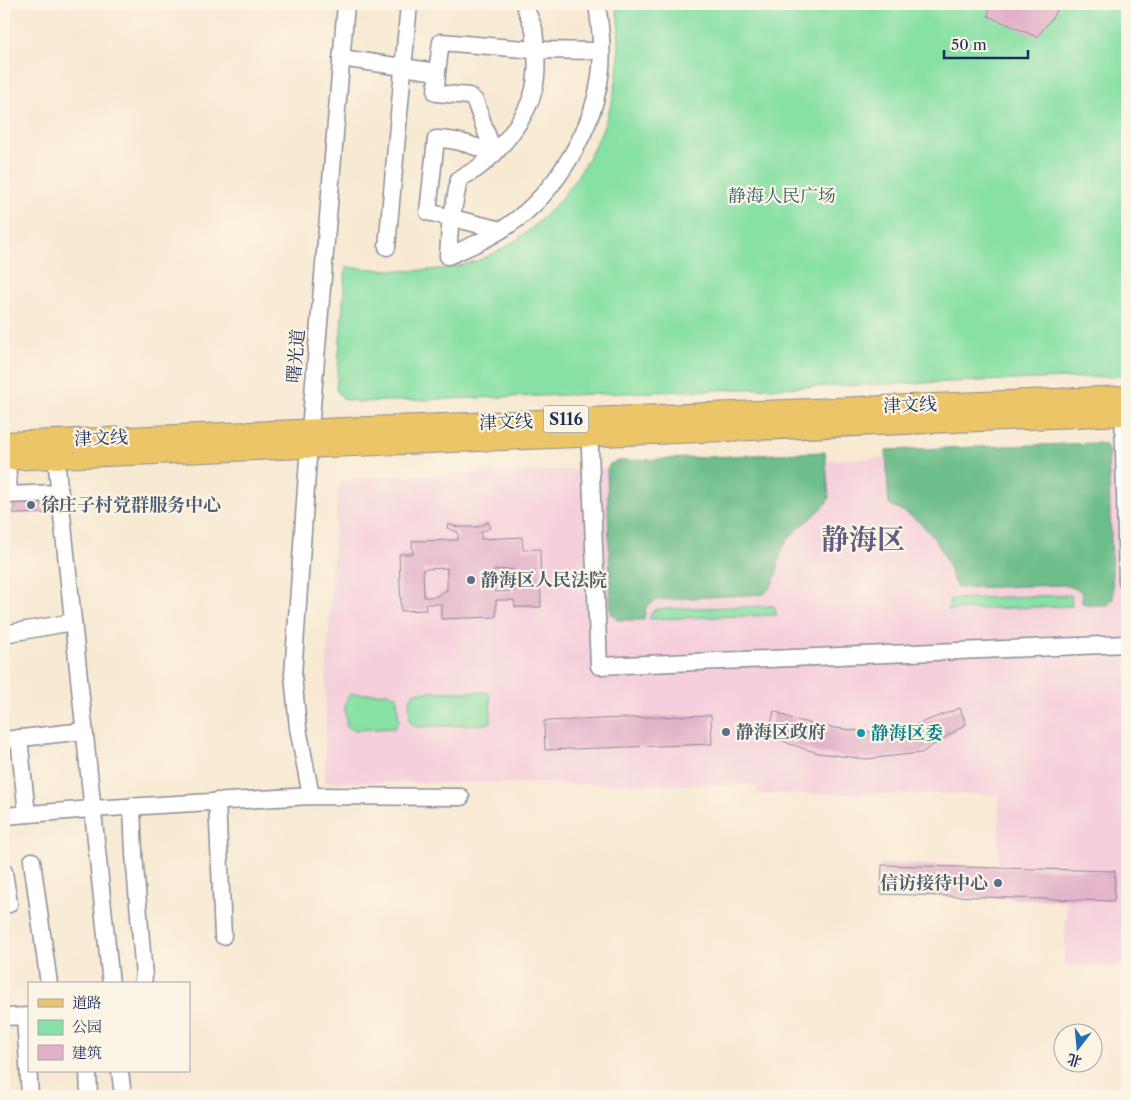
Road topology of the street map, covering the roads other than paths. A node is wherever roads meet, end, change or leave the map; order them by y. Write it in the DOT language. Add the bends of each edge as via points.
graph roads {
  1 [pos="346,4"];
  2 [pos="409,4"];
  3 [pos="524,4"];
  4 [pos="597,4"];
  5 [pos="536,50"];
  6 [pos="601,51"];
  7 [pos="341,58"];
  8 [pos="404,66"];
  9 [pos="437,72"];
  10 [pos="494,154"];
  11 [pos="452,218"];
  12 [pos="501,230"];
  13 [pos="387,247"];
  14 [pos="1125,405"];
  15 [pos="589,428"];
  16 [pos="309,439"];
  17 [pos="5,454"];
  18 [pos="56,458"];
  19 [pos="60,494"];
  20 [pos="6,495"];
  21 [pos="1127,582"];
  22 [pos="73,622"];
  23 [pos="4,634"];
  24 [pos="1127,644"];
  25 [pos="84,730"];
  26 [pos="12,739"];
  27 [pos="311,796"];
  28 [pos="461,797"];
  29 [pos="217,801"];
  30 [pos="132,806"];
  31 [pos="92,809"];
  32 [pos="27,814"];
  33 [pos="4,816"];
  34 [pos="32,861"];
  35 [pos="4,872"];
  36 [pos="9,904"];
  37 [pos="223,936"];
  38 [pos="49,982"];
  39 [pos="110,982"];
  40 [pos="143,982"];
  41 [pos="27,1016"];
  42 [pos="4,1017"];
  43 [pos="28,1043"];
  44 [pos="29,1072"];
  45 [pos="88,1072"];
  46 [pos="120,1072"];
  47 [pos="30,1096"];
  48 [pos="89,1096"];
  49 [pos="123,1096"];
  1 -- 7 [label="street, 曙光道"];
  2 -- 8 [label="street"];
  3 -- 5 [label="street" via="534,29"];
  4 -- 6 [label="street"];
  5 -- 6 [label="street"];
  5 -- 9 [label="street" via="442,42"];
  5 -- 10 [label="street" via="534,91 518,122"];
  6 -- 12 [label="street" via="601,68 592,111 568,160 538,200"];
  7 -- 8 [label="street"];
  7 -- 16 [label="street, 曙光道"];
  8 -- 9 [label="street"];
  8 -- 13 [label="street"];
  9 -- 10 [label="street" via="436,93 469,96 475,101"];
  10 -- 11 [label="street" via="459,179"];
  10 -- 11 [label="street" via="473,145 436,139 428,212"];
  11 -- 12 [label="street"];
  11 -- 12 [label="street" via="448,256"];
  14 -- 15 [label="main road, 津文线 / S116"];
  14 -- 21 [label="street"];
  15 -- 16 [label="main road, 津文线 / S116"];
  15 -- 24 [label="street" via="599,666"];
  16 -- 17 [label="main road, 津文线 / S116"];
  16 -- 18 [label="main road, 津文线 / S116"];
  16 -- 27 [label="street, 曙光道" via="293,674 296,712"];
  17 -- 18 [label="main road, 津文线 / S116"];
  17 -- 20 [label="street"];
  18 -- 19 [label="street"];
  19 -- 20 [label="street"];
  19 -- 22 [label="street"];
  22 -- 23 [label="street"];
  22 -- 25 [label="street"];
  25 -- 26 [label="street"];
  25 -- 31 [label="street"];
  26 -- 32 [label="street"];
  27 -- 28 [label="street"];
  27 -- 29 [label="street"];
  29 -- 30 [label="street"];
  29 -- 37 [label="street"];
  30 -- 31 [label="street"];
  30 -- 40 [label="street"];
  31 -- 32 [label="street"];
  31 -- 39 [label="street"];
  32 -- 33 [label="street"];
  34 -- 38 [label="street"];
  35 -- 36 [label="street"];
  41 -- 42 [label="street"];
  41 -- 43 [label="street"];
  44 -- 47 [label="street"];
  45 -- 48 [label="street"];
  46 -- 49 [label="street"];
}
